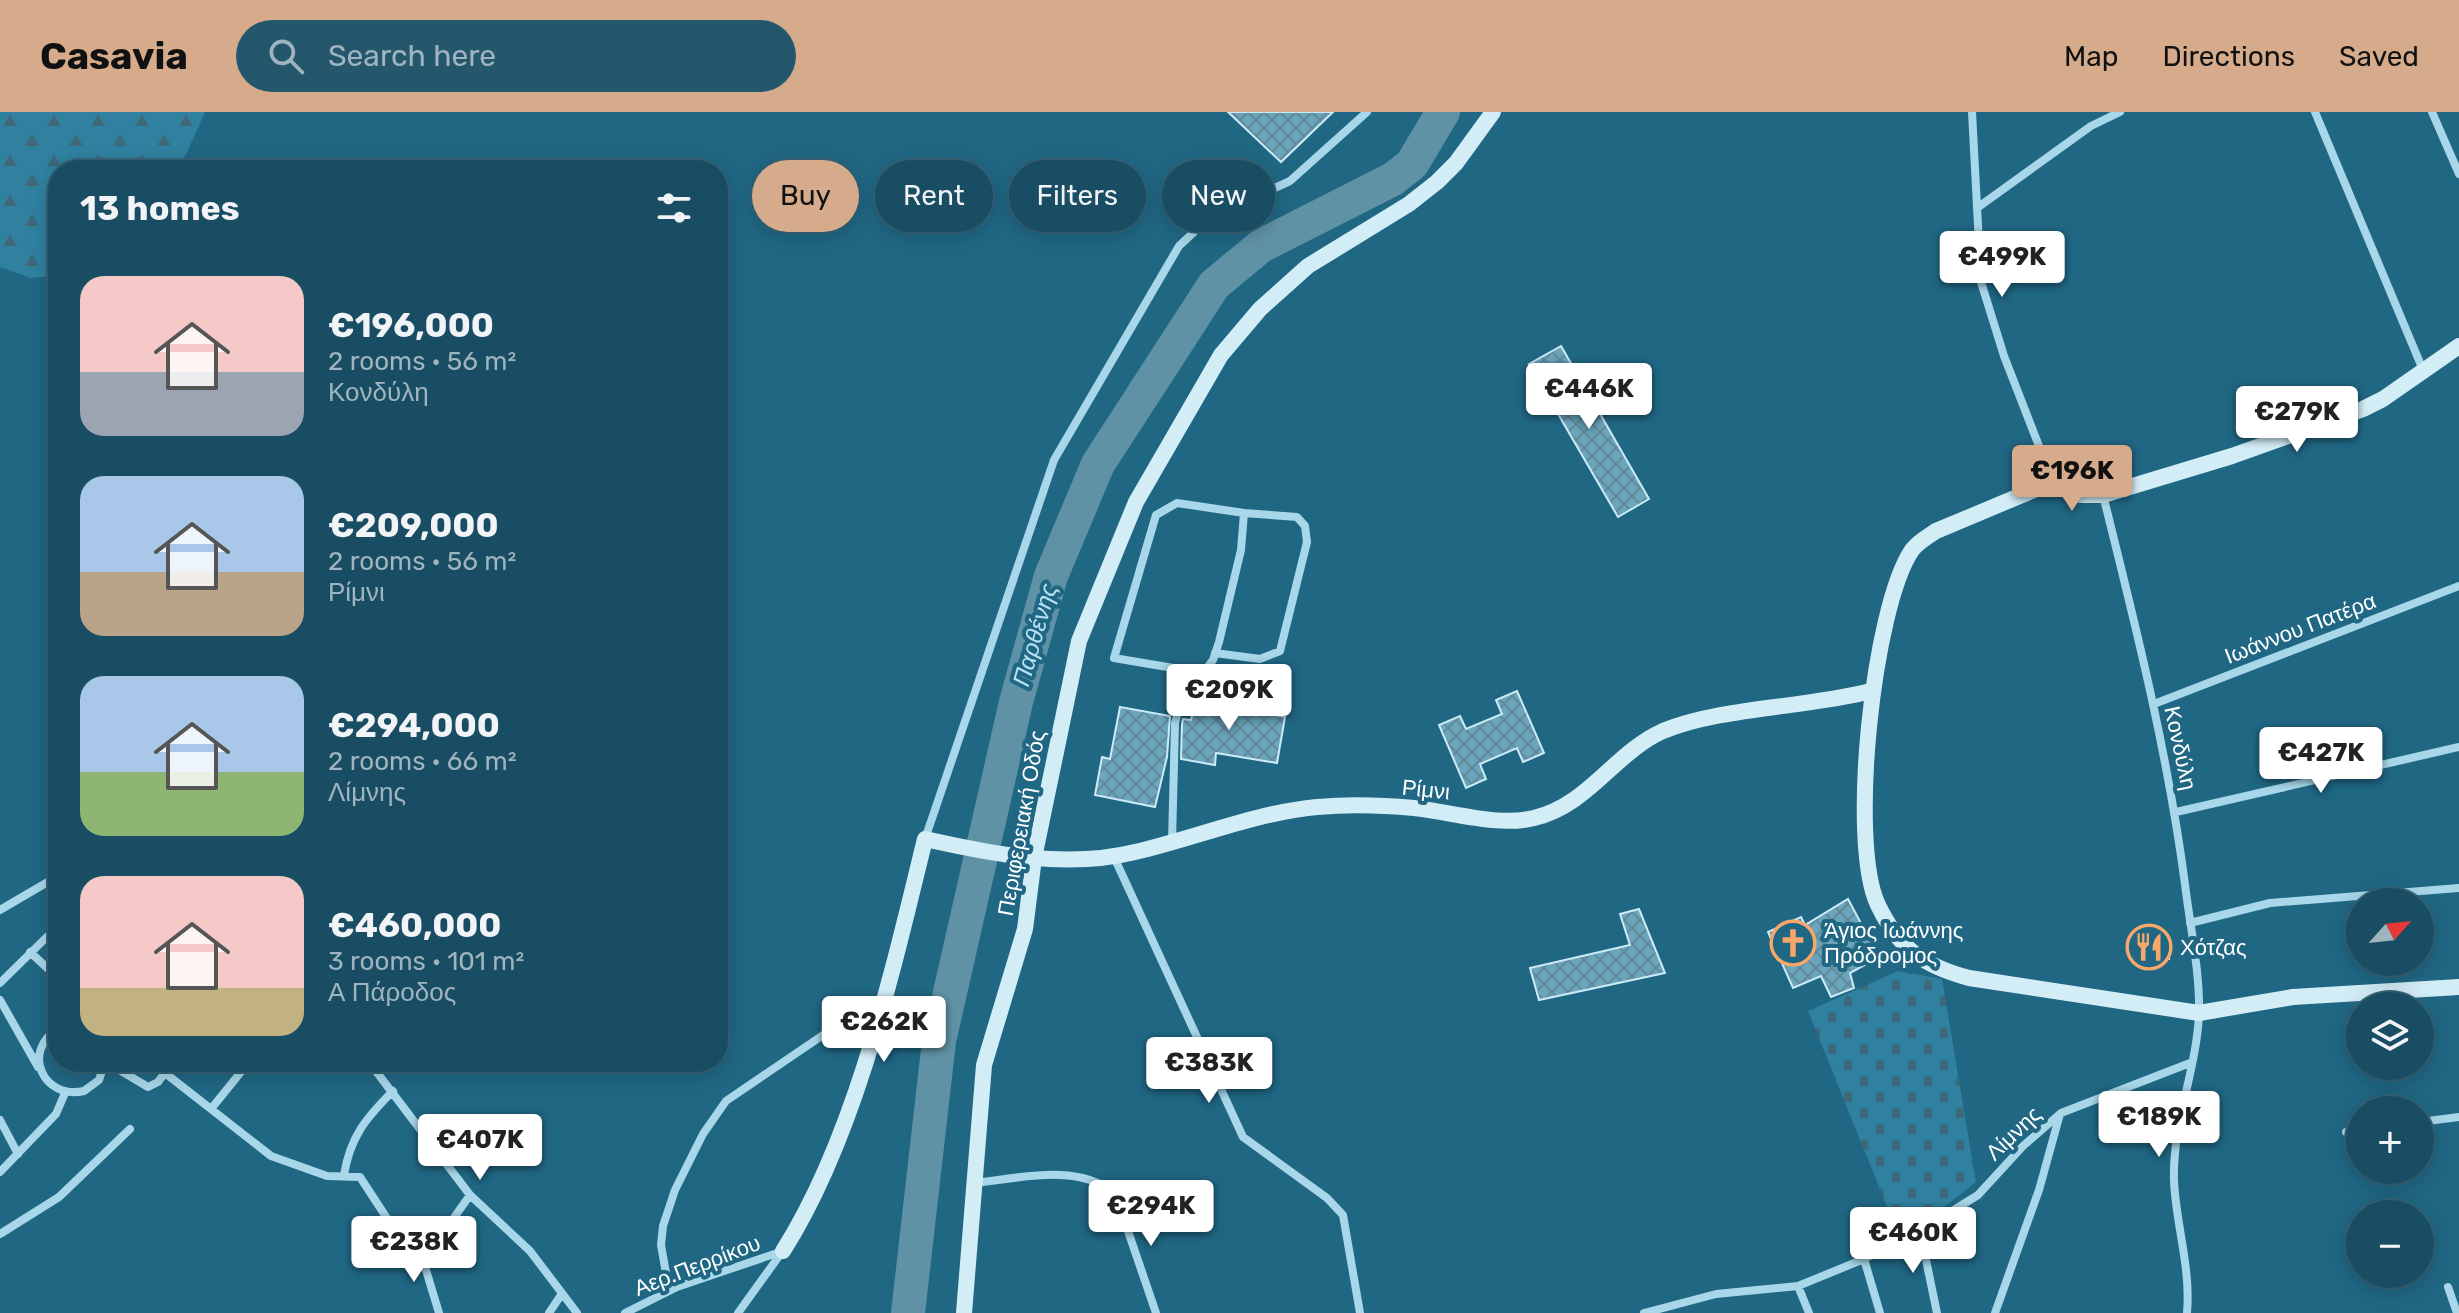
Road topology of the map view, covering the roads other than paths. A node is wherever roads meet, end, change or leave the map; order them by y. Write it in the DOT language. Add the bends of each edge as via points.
graph roads {
  1 [pos="1367,112"];
  2 [pos="1493,112"];
  3 [pos="1972,112"];
  4 [pos="2120,112"];
  5 [pos="2315,112"];
  6 [pos="2432,112"];
  7 [pos="2459,174"];
  8 [pos="1977,208"];
  9 [pos="2459,346"];
  10 [pos="2423,370"];
  11 [pos="2053,482"];
  12 [pos="2103,495"];
  13 [pos="1244,513"];
  14 [pos="2459,586"];
  15 [pos="1215,653"];
  16 [pos="1203,673"];
  17 [pos="1871,691"];
  18 [pos="2154,704"];
  19 [pos="2459,747"];
  20 [pos="2176,812"];
  21 [pos="925,839"];
  22 [pos="1172,842"];
  23 [pos="1113,856"];
  24 [pos="1034,858"];
  25 [pos="48,882"];
  26 [pos="2459,888"];
  27 [pos="0,910"];
  28 [pos="2190,923"];
  29 [pos="48,935"];
  30 [pos="30,952"];
  31 [pos="48,969"];
  32 [pos="0,983"];
  33 [pos="2459,987"];
  34 [pos="0,1000"];
  35 [pos="882,1003"];
  36 [pos="2199,1013"];
  37 [pos="48,1040"];
  38 [pos="2190,1063"];
  39 [pos="39,1068"];
  40 [pos="101,1072"];
  41 [pos="123,1072"];
  42 [pos="241,1072"];
  43 [pos="377,1072"];
  44 [pos="165,1073"];
  45 [pos="393,1091"];
  46 [pos="65,1093"];
  47 [pos="211,1109"];
  48 [pos="2061,1113"];
  49 [pos="2459,1117"];
  50 [pos="0,1120"];
  51 [pos="2434,1120"];
  52 [pos="130,1129"];
  53 [pos="18,1154"];
  54 [pos="0,1172"];
  55 [pos="344,1175"];
  56 [pos="975,1183"];
  57 [pos="470,1195"];
  58 [pos="1920,1231"];
  59 [pos="0,1234"];
  60 [pos="419,1247"];
  61 [pos="783,1251"];
  62 [pos="1864,1259"];
  63 [pos="1798,1286"];
  64 [pos="2448,1287"];
  65 [pos="669,1290"];
  66 [pos="561,1295"];
  67 [pos="439,1313"];
  68 [pos="549,1313"];
  69 [pos="577,1313"];
  70 [pos="625,1313"];
  71 [pos="738,1313"];
  72 [pos="964,1313"];
  73 [pos="1156,1313"];
  74 [pos="1360,1313"];
  75 [pos="1644,1313"];
  76 [pos="1809,1313"];
  77 [pos="1880,1313"];
  78 [pos="1937,1313"];
  79 [pos="1995,1313"];
  80 [pos="2187,1313"];
  81 [pos="2457,1313"];
  1 -- 21 [label="street" via="1290,181 1208,219 1179,246 1054,460"];
  2 -- 24 [label="street, Περιφερειακή Οδός" via="1437,182 1285,284 1241,330 1204,382 1136,502 1079,641"];
  3 -- 8 [label="street"];
  4 -- 8 [label="street" via="2091,126"];
  5 -- 10 [label="street"];
  6 -- 7 [label="street"];
  8 -- 11 [label="street" via="1981,282 1988,308"];
  9 -- 10 [label="street"];
  10 -- 12 [label="street" via="2363,409"];
  11 -- 12 [label="street" via="2080,495"];
  11 -- 17 [label="street" via="1936,531 1911,552"];
  12 -- 18 [label="street, Κονδύλη"];
  13 -- 15 [label="street" via="1241,550"];
  13 -- 15 [label="street" via="1297,517 1305,526 1307,542 1280,651 1260,659"];
  13 -- 16 [label="street" via="1177,503 1156,515 1114,658"];
  14 -- 18 [label="street, Ιωάννου Πατέρα"];
  15 -- 16 [label="street"];
  16 -- 22 [label="street" via="1181,702 1175,723"];
  17 -- 22 [label="street, Ρίμνι" via="1681,725 1629,753 1580,798 1535,818 1511,821 1413,808 1316,807 1216,827"];
  17 -- 36 [label="street" via="1866,801 1870,879 1886,919 1913,954 1969,978"];
  18 -- 20 [label="street, Κονδύλη"];
  19 -- 20 [label="street"];
  20 -- 28 [label="street, Κονδύλη"];
  21 -- 24 [label="street, Ρίμνι"];
  21 -- 35 [label="street"];
  22 -- 23 [label="street, Ρίμνι"];
  23 -- 24 [label="street, Ρίμνι"];
  23 -- 74 [label="street" via="1243,1137 1343,1215"];
  24 -- 56 [label="street, Περιφερειακή Οδός" via="1025,929 984,1065"];
  25 -- 27 [label="street"];
  26 -- 28 [label="street" via="2270,903"];
  28 -- 36 [label="street, Κονδύλη"];
  29 -- 30 [label="street"];
  30 -- 31 [label="street"];
  30 -- 32 [label="street"];
  33 -- 36 [label="street" via="2293,997"];
  34 -- 39 [label="street"];
  35 -- 61 [label="street" via="817,1191"];
  35 -- 65 [label="street" via="865,1001 726,1101 703,1134 663,1226"];
  36 -- 38 [label="street, Κονδύλη"];
  37 -- 39 [label="street" via="40,1049"];
  38 -- 48 [label="street, Λίμνης"];
  38 -- 80 [label="street, Κονδύλη" via="2174,1182"];
  39 -- 46 [label="street" via="48,1084"];
  40 -- 46 [label="street" via="93,1086"];
  41 -- 44 [label="street" via="148,1087"];
  42 -- 47 [label="street"];
  43 -- 45 [label="street"];
  44 -- 47 [label="street"];
  45 -- 55 [label="street" via="358,1127"];
  45 -- 57 [label="street"];
  46 -- 53 [label="street" via="56,1114"];
  47 -- 55 [label="street" via="271,1156 327,1176"];
  48 -- 58 [label="street, Λίμνης" via="1978,1195"];
  48 -- 79 [label="street"];
  49 -- 51 [label="street"];
  50 -- 53 [label="street"];
  52 -- 59 [label="street" via="59,1197"];
  53 -- 54 [label="street"];
  55 -- 60 [label="street" via="360,1177 390,1223"];
  56 -- 72 [label="street, Περιφερειακή Οδός"];
  56 -- 73 [label="street" via="1046,1175 1091,1179 1115,1193"];
  57 -- 60 [label="street" via="434,1246"];
  57 -- 66 [label="street" via="530,1251"];
  58 -- 62 [label="street, Λίμνης"];
  58 -- 78 [label="street"];
  60 -- 67 [label="street"];
  61 -- 65 [label="street, Αερ.Περρίκου"];
  61 -- 71 [label="street"];
  62 -- 63 [label="street, Λίμνης"];
  62 -- 77 [label="street"];
  63 -- 75 [label="street, Λίμνης" via="1716,1294"];
  63 -- 76 [label="street"];
  64 -- 81 [label="street"];
  65 -- 70 [label="street, Αερ.Περρίκου"];
  66 -- 68 [label="street"];
  66 -- 69 [label="street"];
}
